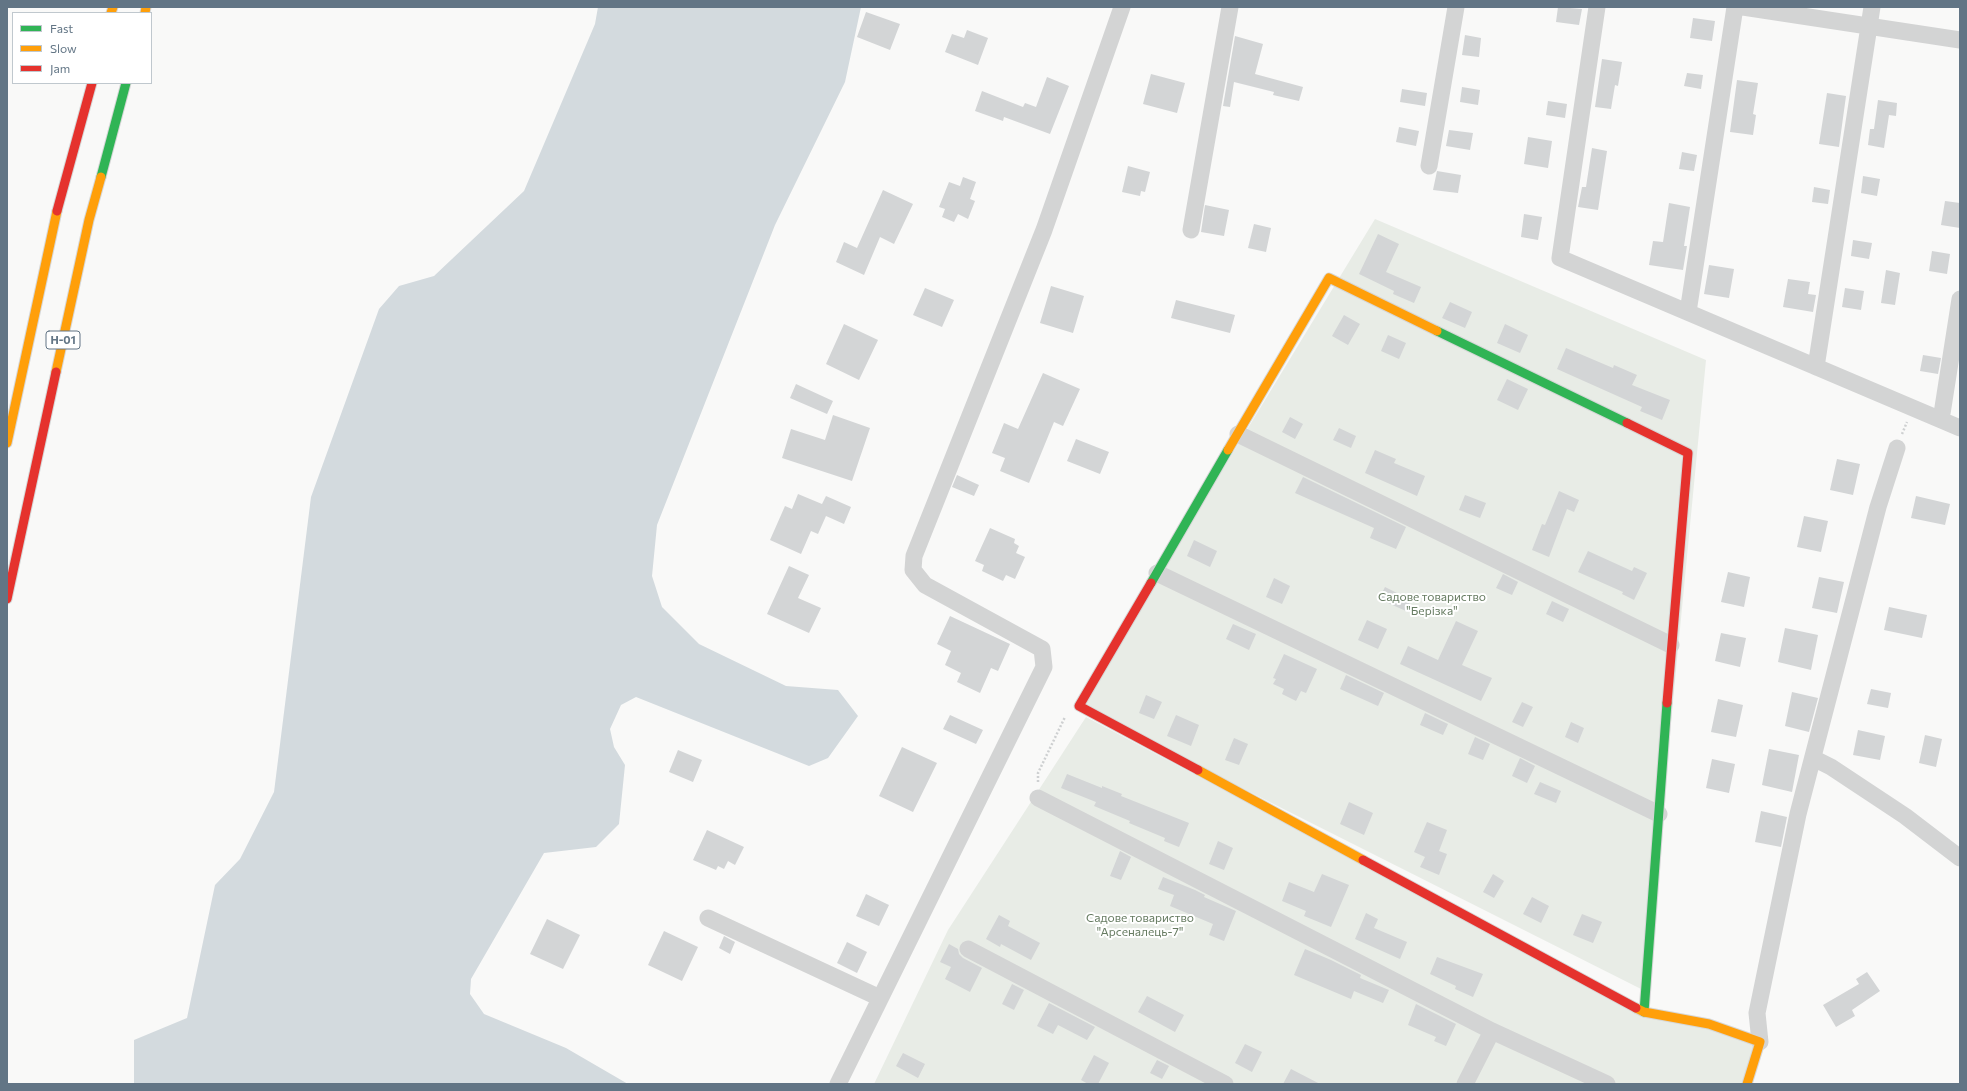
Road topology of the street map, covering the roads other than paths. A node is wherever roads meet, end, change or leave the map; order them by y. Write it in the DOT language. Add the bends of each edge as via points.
graph roads {
  1 [pos="1122,7"];
  2 [pos="1230,7"];
  3 [pos="1456,7"];
  4 [pos="1597,7"];
  5 [pos="1735,7"];
  6 [pos="1743,7"];
  7 [pos="1872,7"];
  8 [pos="1869,26"];
  9 [pos="1960,40"];
  10 [pos="92,84"];
  11 [pos="126,84"];
  12 [pos="1429,166"];
  13 [pos="1191,230"];
  14 [pos="1960,299"];
  15 [pos="1688,312"];
  16 [pos="1816,366"];
  17 [pos="1941,420"];
  18 [pos="1960,428"];
  19 [pos="1238,434"];
  20 [pos="7,443"];
  21 [pos="1897,448"];
  22 [pos="1156,573"];
  23 [pos="7,599"];
  24 [pos="1671,645"];
  25 [pos="1813,758"];
  26 [pos="1038,798"];
  27 [pos="1658,814"];
  28 [pos="1960,858"];
  29 [pos="708,918"];
  30 [pos="968,949"];
  31 [pos="880,998"];
  32 [pos="1644,1012"];
  33 [pos="1492,1031"];
  34 [pos="1760,1042"];
  35 [pos="838,1084"];
  36 [pos="1225,1084"];
  37 [pos="1465,1084"];
  38 [pos="1607,1084"];
  39 [pos="1747,1084"];
  1 -- 31 [label="street" via="1044,230 914,556 913,570 925,585 1042,649 1044,667"];
  2 -- 13 [label="street"];
  3 -- 12 [label="street"];
  4 -- 15 [label="street" via="1560,258"];
  5 -- 15 [label="street"];
  6 -- 8 [label="street"];
  7 -- 8 [label="street"];
  8 -- 9 [label="street"];
  8 -- 16 [label="street"];
  10 -- 20 [label="street, Н-01" via="54,224"];
  11 -- 23 [label="street, Н-01" via="89,220"];
  14 -- 17 [label="street"];
  15 -- 16 [label="street"];
  16 -- 17 [label="street"];
  17 -- 18 [label="street"];
  19 -- 22 [label="street"];
  19 -- 24 [label="street"];
  19 -- 24 [label="street" via="1329,278 1681,449 1688,453"];
  21 -- 25 [label="street" via="1878,507"];
  22 -- 27 [label="street"];
  22 -- 32 [label="street" via="1079,706"];
  24 -- 27 [label="street"];
  25 -- 28 [label="street" via="1905,816"];
  25 -- 34 [label="street" via="1798,814 1757,1013"];
  26 -- 33 [label="street"];
  27 -- 32 [label="street"];
  29 -- 31 [label="street"];
  30 -- 36 [label="street"];
  31 -- 35 [label="street"];
  32 -- 34 [label="street" via="1709,1024"];
  33 -- 37 [label="street"];
  33 -- 38 [label="street"];
  34 -- 39 [label="street"];
}
